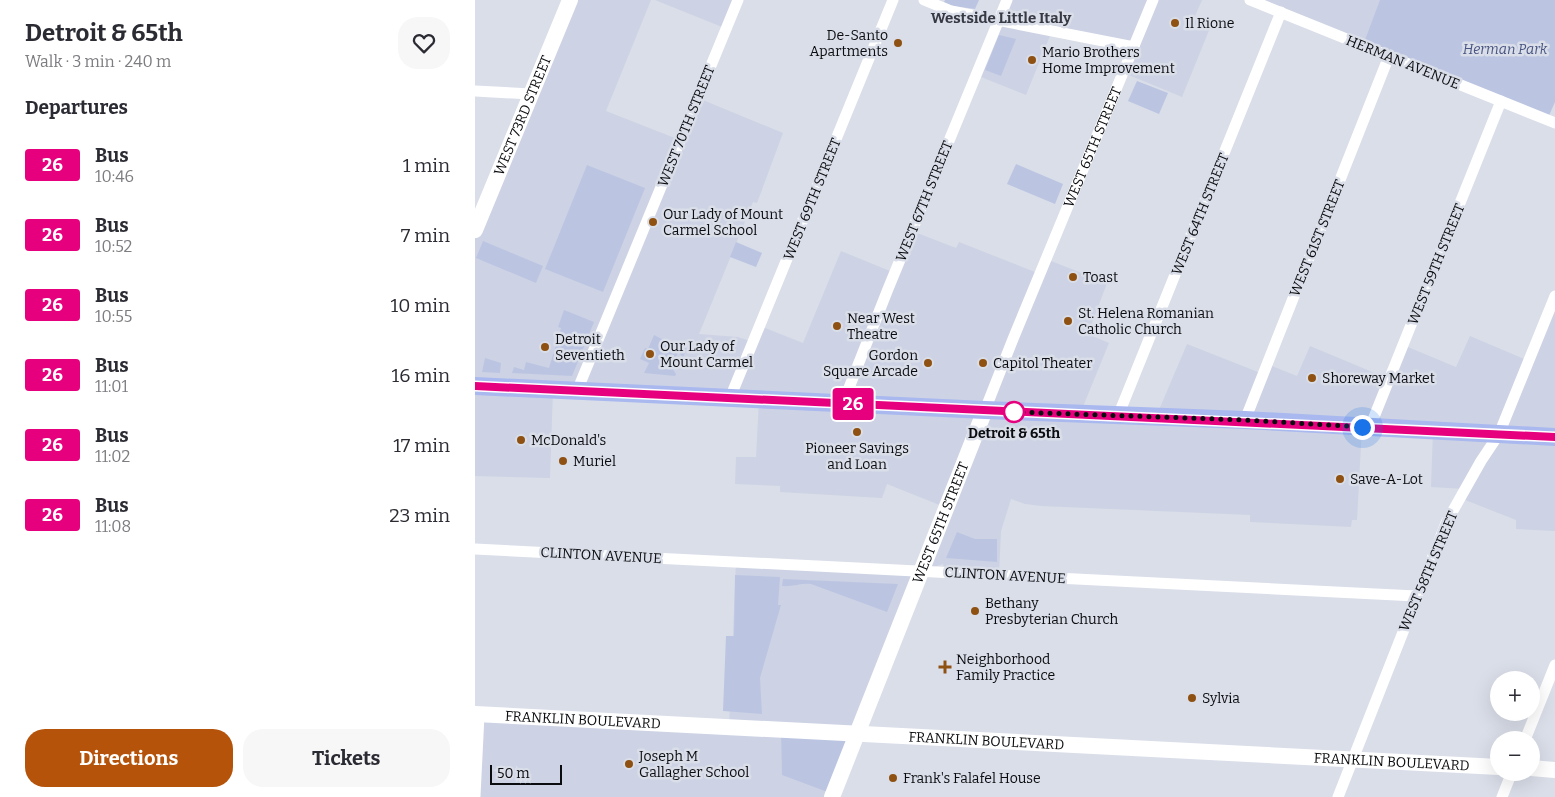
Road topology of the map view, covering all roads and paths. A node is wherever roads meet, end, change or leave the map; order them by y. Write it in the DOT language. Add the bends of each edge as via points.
graph roads {
  1 [pos="570,0"];
  2 [pos="738,0"];
  3 [pos="893,0"];
  4 [pos="924,0"];
  5 [pos="1007,0"];
  6 [pos="1153,0"];
  7 [pos="1250,0"];
  8 [pos="1281,12"];
  9 [pos="999,20"];
  10 [pos="1134,47"];
  11 [pos="1389,56"];
  12 [pos="475,91"];
  13 [pos="531,94"];
  14 [pos="1501,102"];
  15 [pos="1555,123"];
  16 [pos="475,230"];
  17 [pos="1555,296"];
  18 [pos="475,386"];
  19 [pos="577,391"];
  20 [pos="730,398"];
  21 [pos="843,403"];
  22 [pos="985,410"];
  23 [pos="1118,416"];
  24 [pos="1245,420"];
  25 [pos="1370,427"];
  26 [pos="1499,434"];
  27 [pos="1555,437"];
  28 [pos="475,549"];
  29 [pos="922,571"];
  30 [pos="1416,596"];
  31 [pos="1555,665"];
  32 [pos="477,714"];
  33 [pos="1529,731"];
  34 [pos="857,734"];
  35 [pos="1353,758"];
  36 [pos="1490,766"];
  37 [pos="1540,769"];
  38 [pos="1555,770"];
  39 [pos="1508,781"];
  40 [pos="475,796"];
  41 [pos="832,797"];
  42 [pos="1338,797"];
  43 [pos="1502,797"];
  1 -- 13 [label="street, WEST 73RD STREET"];
  2 -- 19 [label="street, WEST 70TH STREET"];
  3 -- 20 [label="street, WEST 69TH STREET"];
  4 -- 9 [label="street" via="951,11"];
  5 -- 9 [label="street, WEST 67TH STREET"];
  6 -- 10 [label="street, WEST 65TH STREET"];
  7 -- 8 [label="street, HERMAN AVENUE"];
  8 -- 11 [label="street, HERMAN AVENUE"];
  8 -- 23 [label="street, WEST 64TH STREET"];
  9 -- 10 [label="street"];
  9 -- 21 [label="street, WEST 67TH STREET"];
  10 -- 22 [label="street, WEST 65TH STREET"];
  11 -- 14 [label="street, HERMAN AVENUE"];
  11 -- 24 [label="street, WEST 61ST STREET"];
  12 -- 13 [label="street"];
  13 -- 16 [label="street, WEST 73RD STREET"];
  14 -- 15 [label="street, HERMAN AVENUE"];
  14 -- 25 [label="street, WEST 59TH STREET"];
  17 -- 26 [label="street, WEST 58TH STREET"];
  18 -- 19 [label="main road"];
  19 -- 20 [label="main road"];
  20 -- 21 [label="main road"];
  21 -- 22 [label="main road"];
  22 -- 23 [label="main road"];
  22 -- 29 [label="street, WEST 65TH STREET"];
  23 -- 24 [label="main road"];
  24 -- 25 [label="main road"];
  25 -- 26 [label="main road"];
  26 -- 27 [label="main road"];
  26 -- 30 [label="street, WEST 58TH STREET" via="1446,523"];
  28 -- 29 [label="street, CLINTON AVENUE"];
  29 -- 30 [label="street, CLINTON AVENUE"];
  29 -- 34 [label="street, WEST 65TH STREET"];
  30 -- 35 [label="street, WEST 58TH STREET"];
  31 -- 33 [label="street"];
  32 -- 34 [label="street, FRANKLIN BOULEVARD"];
  32 -- 40 [label="street"];
  34 -- 35 [label="street, FRANKLIN BOULEVARD"];
  34 -- 41 [label="street, WEST 65TH STREET"];
  35 -- 36 [label="street, FRANKLIN BOULEVARD"];
  35 -- 42 [label="street, WEST 58TH STREET"];
  37 -- 38 [label="street"];
  39 -- 43 [label="street"];
}
